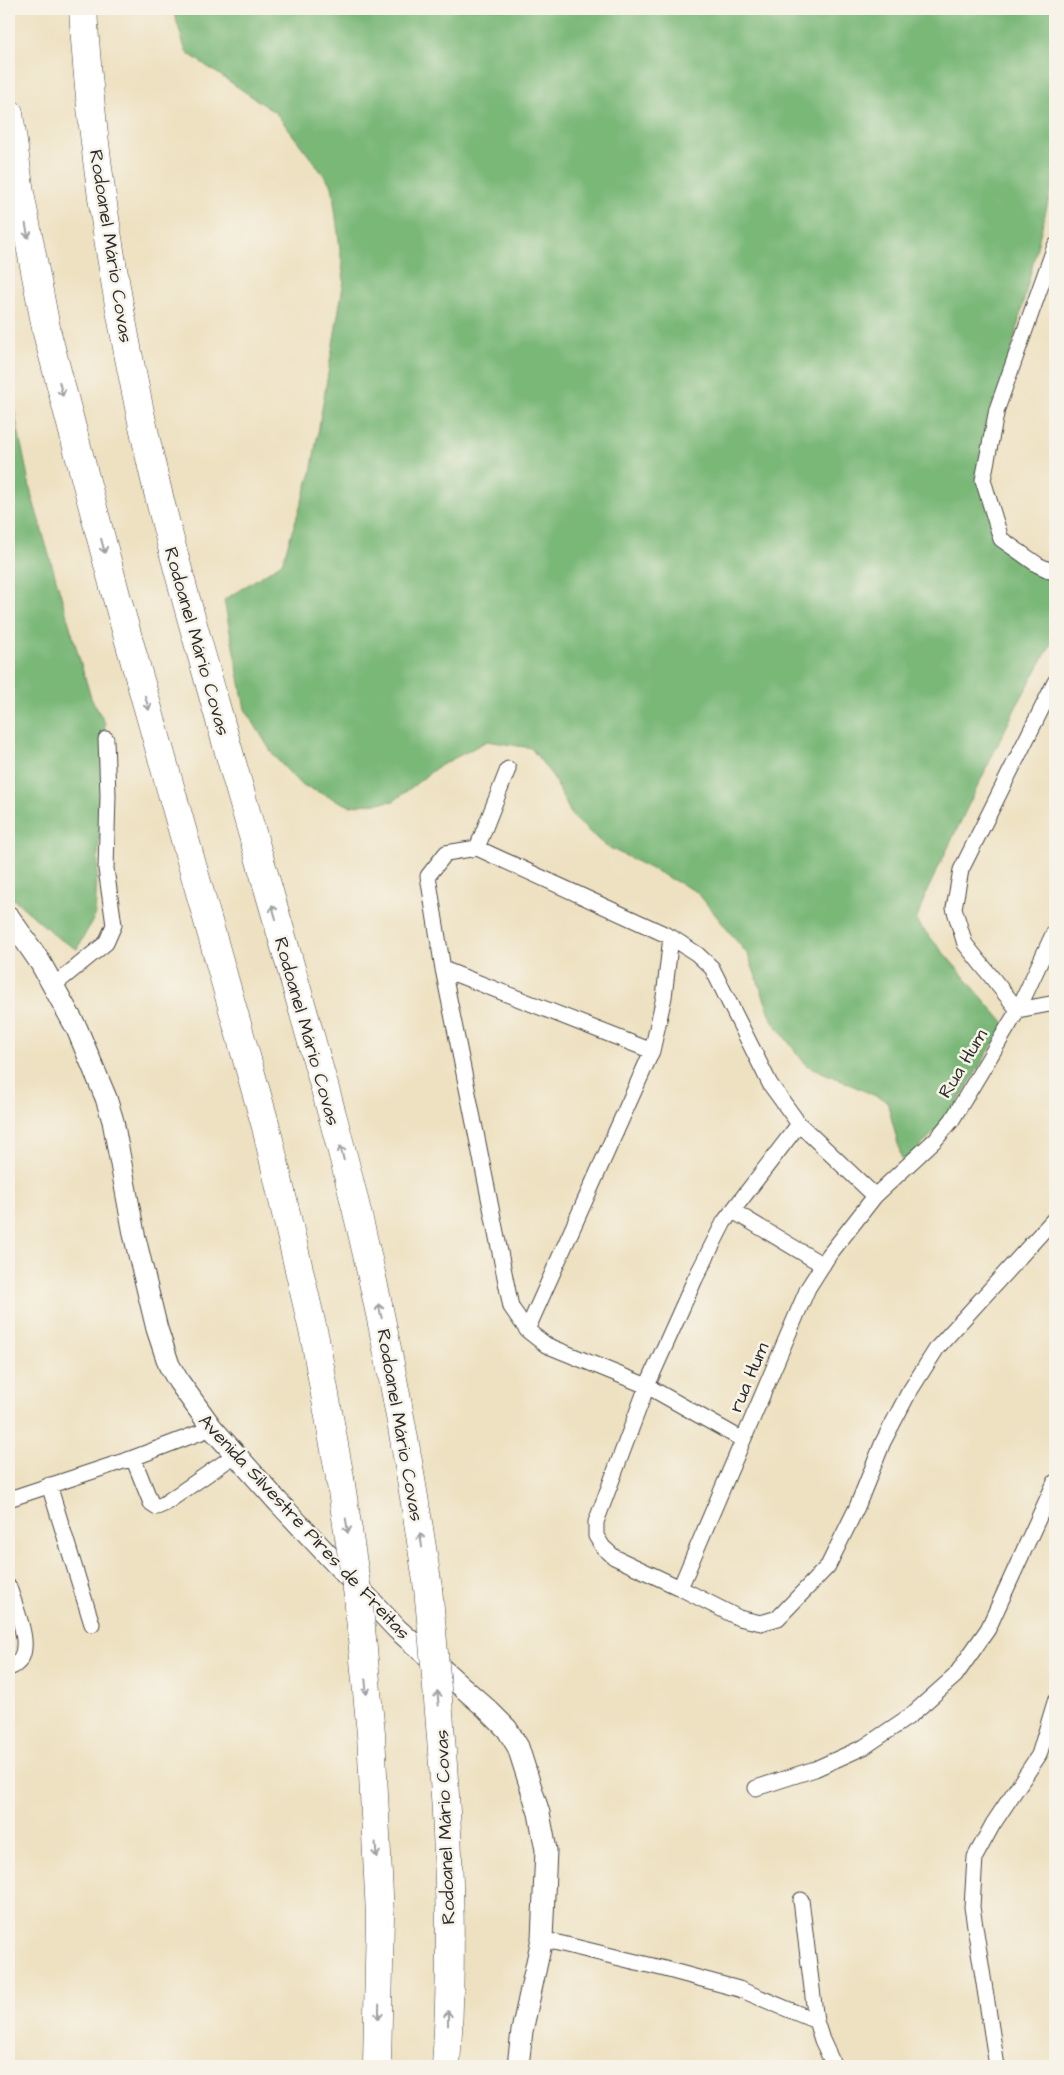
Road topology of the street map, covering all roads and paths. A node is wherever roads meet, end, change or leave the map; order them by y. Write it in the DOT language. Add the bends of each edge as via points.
graph roads {
  1 [pos="83,9"];
  2 [pos="9,113"];
  3 [pos="1055,246"];
  4 [pos="1055,573"];
  5 [pos="1055,682"];
  6 [pos="106,739"];
  7 [pos="508,769"];
  8 [pos="476,848"];
  9 [pos="9,917"];
  10 [pos="1055,930"];
  11 [pos="671,937"];
  12 [pos="443,969"];
  13 [pos="54,986"];
  14 [pos="1055,1003"];
  15 [pos="1018,1010"];
  16 [pos="652,1051"];
  17 [pos="799,1124"];
  18 [pos="875,1196"];
  19 [pos="733,1211"];
  20 [pos="1055,1218"];
  21 [pos="823,1265"];
  22 [pos="527,1330"];
  23 [pos="646,1386"];
  24 [pos="212,1428"];
  25 [pos="743,1440"];
  26 [pos="235,1455"];
  27 [pos="133,1458"];
  28 [pos="1055,1482"];
  29 [pos="48,1485"];
  30 [pos="9,1499"];
  31 [pos="9,1587"];
  32 [pos="680,1588"];
  33 [pos="92,1624"];
  34 [pos="9,1668"];
  35 [pos="1055,1702"];
  36 [pos="756,1788"];
  37 [pos="801,1900"];
  38 [pos="542,1939"];
  39 [pos="816,2021"];
  40 [pos="377,2066"];
  41 [pos="446,2066"];
  42 [pos="518,2066"];
  43 [pos="834,2066"];
  44 [pos="997,2066"];
  41 -- 1 [label="highway, Rodoanel Mário Covas, one-way, bridge" via="448,1902 442,1734 428,1588 412,1479 386,1336 346,1171 152,470 109,241 95,141"];
  2 -- 40 [label="highway, one-way, bridge" via="20,192 47,333 114,586 266,1127 322,1374 358,1596 371,1734 380,1915"];
  3 -- 4 [label="street" via="997,409 982,480 1001,538 1038,565"];
  5 -- 15 [label="street" via="961,870 954,908 965,944"];
  6 -- 13 [label="street" via="106,869 114,925 106,944"];
  7 -- 8 [label="street"];
  8 -- 11 [label="street"];
  8 -- 12 [label="street" via="446,853 428,876"];
  9 -- 13 [label="street, Avenida Silvestre Pires de Freitas"];
  10 -- 15 [label="street, Rua Hum"];
  11 -- 16 [label="street" via="664,997"];
  11 -- 17 [label="street" via="712,968 770,1084"];
  12 -- 16 [label="street"];
  12 -- 22 [label="street" via="511,1306"];
  13 -- 24 [label="street, Avenida Silvestre Pires de Freitas" via="77,1029 110,1113 134,1234 163,1350 179,1382"];
  14 -- 15 [label="street"];
  15 -- 18 [label="street, Rua Hum" via="952,1120"];
  16 -- 22 [label="street"];
  17 -- 18 [label="street"];
  17 -- 19 [label="street"];
  18 -- 21 [label="street, rua Hum"];
  19 -- 21 [label="street"];
  19 -- 23 [label="street" via="695,1279"];
  20 -- 32 [label="street" via="937,1348 883,1442 857,1508 828,1566 778,1618 761,1623 739,1618"];
  21 -- 25 [label="street, rua Hum" via="808,1288"];
  22 -- 23 [label="street" via="546,1345"];
  23 -- 25 [label="street"];
  23 -- 32 [label="street" via="596,1522 596,1536 614,1557"];
  24 -- 26 [label="street, Avenida Silvestre Pires de Freitas"];
  24 -- 27 [label="street"];
  25 -- 32 [label="street, rua Hum"];
  26 -- 27 [label="street" via="157,1507 151,1503"];
  26 -- 38 [label="street, Avenida Silvestre Pires de Freitas" via="397,1630 507,1729 528,1774 546,1850"];
  27 -- 29 [label="street"];
  28 -- 36 [label="street" via="988,1628 955,1676 910,1716 864,1747 816,1769"];
  29 -- 30 [label="street"];
  29 -- 33 [label="street"];
  31 -- 34 [label="street" via="26,1643 24,1655"];
  35 -- 44 [label="street" via="1039,1755 975,1857 972,1907"];
  37 -- 39 [label="street"];
  38 -- 39 [label="street" via="739,1989"];
  38 -- 42 [label="street, Avenida Silvestre Pires de Freitas" via="522,2031"];
  39 -- 43 [label="street"];
}
